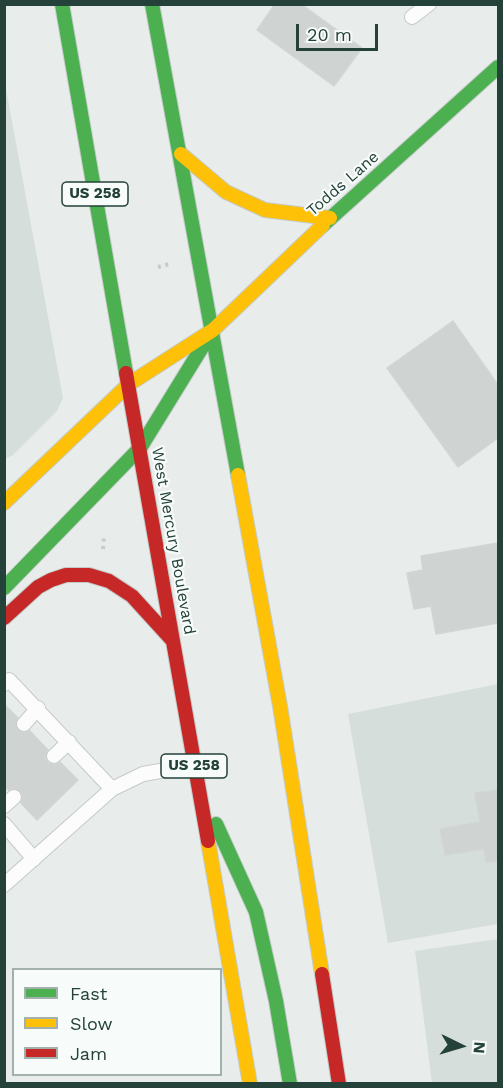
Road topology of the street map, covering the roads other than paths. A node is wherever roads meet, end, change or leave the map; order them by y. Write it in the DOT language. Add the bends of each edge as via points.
graph roads {
  1 [pos="62,4"];
  2 [pos="152,4"];
  3 [pos="429,4"];
  4 [pos="412,17"];
  5 [pos="498,67"];
  6 [pos="181,154"];
  7 [pos="330,218"];
  8 [pos="213,330"];
  9 [pos="129,384"];
  10 [pos="140,448"];
  11 [pos="4,503"];
  12 [pos="4,588"];
  13 [pos="4,618"];
  14 [pos="173,640"];
  15 [pos="4,684"];
  16 [pos="38,708"];
  17 [pos="24,724"];
  18 [pos="69,742"];
  19 [pos="54,756"];
  20 [pos="194,765"];
  21 [pos="112,789"];
  22 [pos="200,793"];
  23 [pos="4,824"];
  24 [pos="34,859"];
  25 [pos="4,885"];
  26 [pos="250,1083"];
  27 [pos="290,1083"];
  28 [pos="339,1083"];
  1 -- 9 [label="main road, West Mercury Boulevard / US 258"];
  2 -- 6 [label="main road"];
  3 -- 4 [label="lane"];
  5 -- 7 [label="main road, Todds Lane"];
  6 -- 7 [label="main road" via="226,192 265,210"];
  6 -- 8 [label="main road"];
  7 -- 8 [label="main road, Todds Lane"];
  8 -- 9 [label="main road"];
  8 -- 10 [label="main road"];
  8 -- 28 [label="main road" via="280,706"];
  9 -- 10 [label="main road, West Mercury Boulevard / US 258"];
  9 -- 11 [label="main road"];
  10 -- 12 [label="main road"];
  10 -- 14 [label="main road, West Mercury Boulevard / US 258"];
  13 -- 14 [label="main road" via="51,580 66,575 89,575 127,592"];
  14 -- 20 [label="main road, West Mercury Boulevard / US 258"];
  15 -- 16 [label="lane" via="9,680"];
  16 -- 17 [label="lane"];
  16 -- 18 [label="lane"];
  18 -- 19 [label="lane"];
  18 -- 21 [label="lane"];
  20 -- 21 [label="lane" via="143,774"];
  20 -- 22 [label="main road, West Mercury Boulevard / US 258"];
  21 -- 24 [label="lane"];
  22 -- 26 [label="main road, West Mercury Boulevard / US 258"];
  22 -- 27 [label="main road" via="256,912"];
  23 -- 24 [label="lane"];
  24 -- 25 [label="lane"];
}
